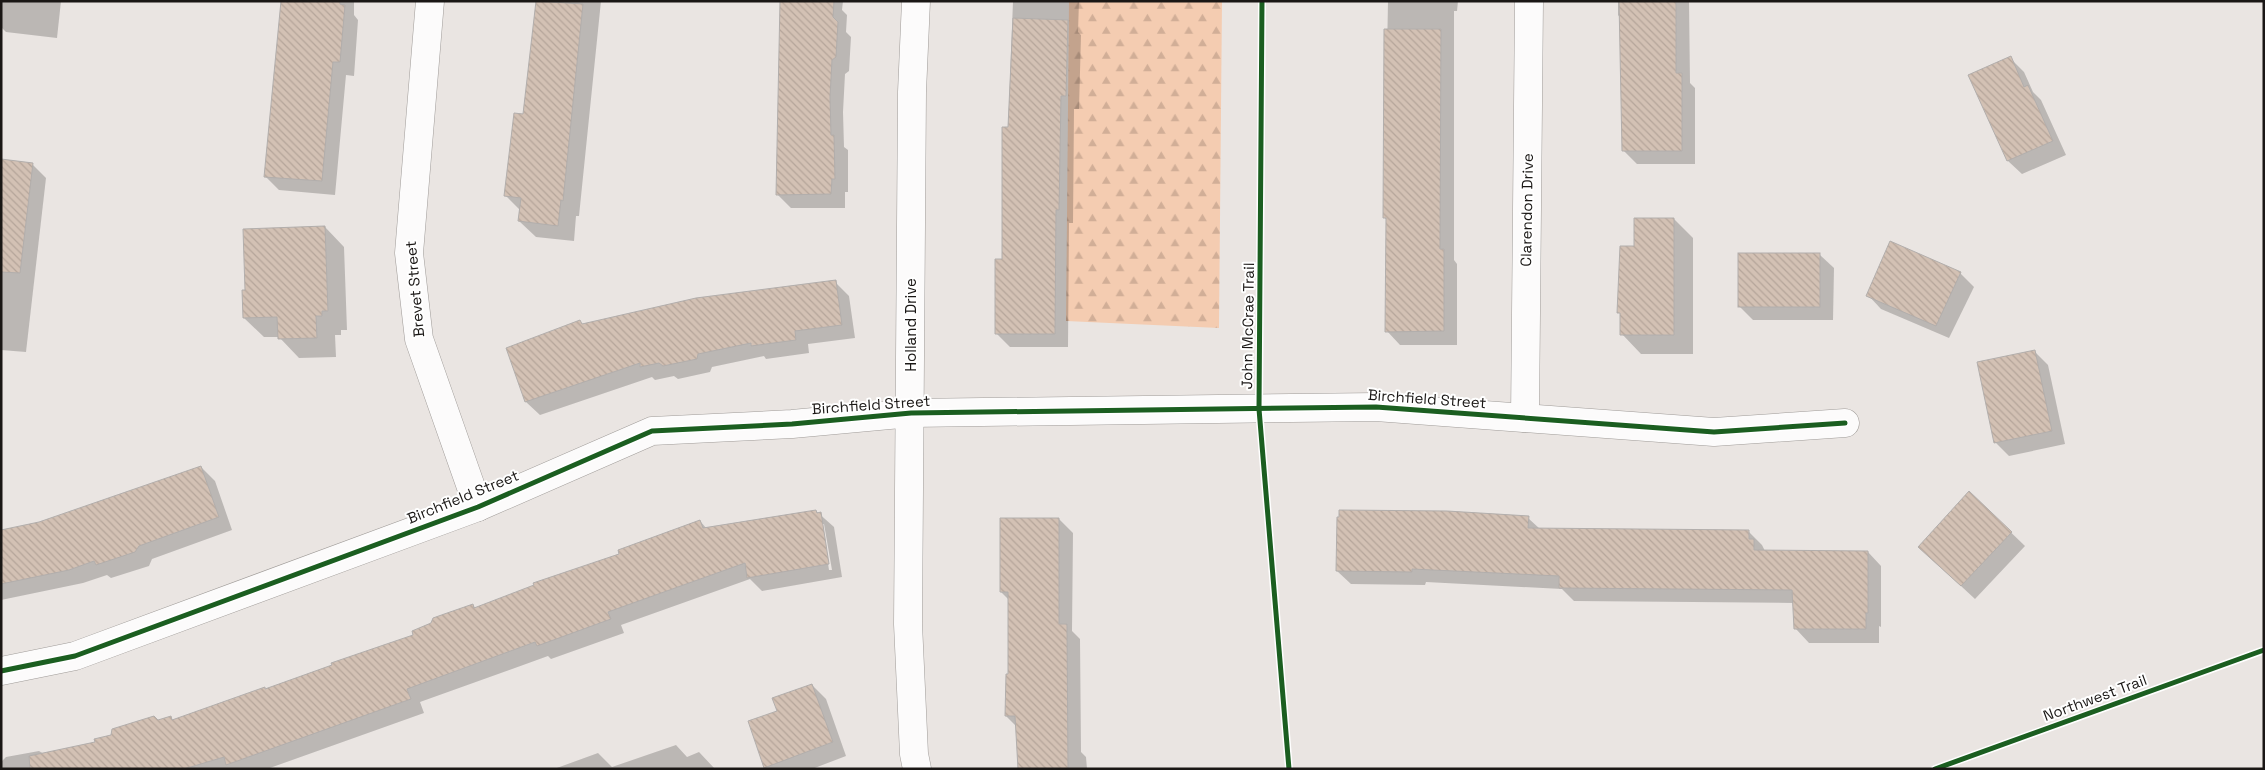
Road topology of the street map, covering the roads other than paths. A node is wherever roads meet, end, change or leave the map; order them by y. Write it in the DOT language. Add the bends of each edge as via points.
graph roads {
  1 [pos="430,1"];
  2 [pos="916,1"];
  3 [pos="1529,1"];
  4 [pos="910,413"];
  5 [pos="1525,418"];
  6 [pos="1844,423"];
  7 [pos="478,507"];
  8 [pos="1,671"];
  9 [pos="917,769"];
  1 -- 7 [label="street, Brevet Street" via="409,253 418,340"];
  2 -- 4 [label="street, Holland Drive" via="912,102"];
  3 -- 5 [label="street, Clarendon Drive"];
  4 -- 5 [label="street, Birchfield Street" via="1376,408"];
  4 -- 7 [label="street, Birchfield Street" via="792,424 652,431"];
  4 -- 9 [label="street, Holland Drive" via="908,624"];
  5 -- 6 [label="street, Birchfield Street" via="1714,432"];
  7 -- 8 [label="street, Birchfield Street" via="75,656"];
}
